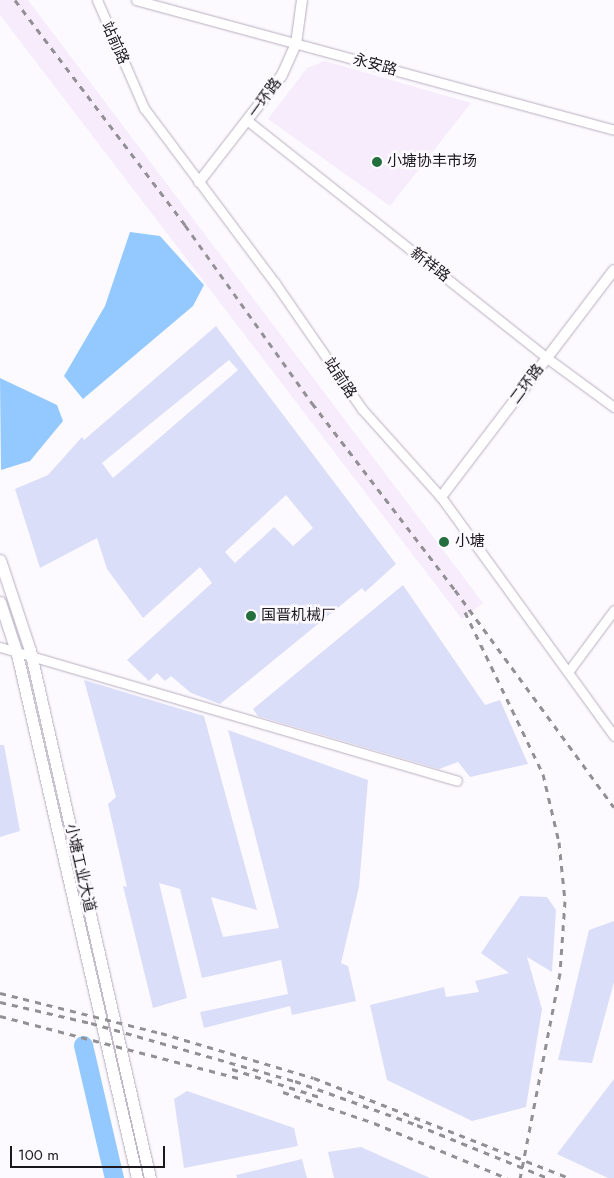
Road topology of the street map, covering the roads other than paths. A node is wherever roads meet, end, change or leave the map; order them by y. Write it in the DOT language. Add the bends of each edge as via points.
graph roads {
  1 [pos="96,0"];
  2 [pos="136,0"];
  3 [pos="302,0"];
  4 [pos="296,44"];
  5 [pos="248,121"];
  6 [pos="614,130"];
  7 [pos="199,182"];
  8 [pos="614,270"];
  9 [pos="547,358"];
  10 [pos="614,407"];
  11 [pos="441,498"];
  12 [pos="0,560"];
  13 [pos="0,602"];
  14 [pos="614,610"];
  15 [pos="0,647"];
  16 [pos="18,654"];
  17 [pos="32,659"];
  18 [pos="568,672"];
  19 [pos="614,736"];
  20 [pos="457,781"];
  21 [pos="137,1178"];
  22 [pos="150,1178"];
  1 -- 7 [label="street, 站前路" via="144,108"];
  2 -- 4 [label="street, 永安路"];
  3 -- 4 [label="street, 一环路"];
  4 -- 5 [label="street, 一环路" via="282,75"];
  4 -- 6 [label="street, 永安路"];
  5 -- 7 [label="street, 一环路"];
  5 -- 9 [label="street, 新祥路"];
  7 -- 11 [label="street, 站前路" via="276,283 362,409"];
  8 -- 9 [label="street, 二环路"];
  9 -- 10 [label="street, 新祥路"];
  9 -- 11 [label="street, 二环路"];
  11 -- 18 [label="street, 站前路"];
  12 -- 17 [label="main road, 小塘工业大道"];
  13 -- 16 [label="main road, 小塘工业大道"];
  14 -- 18 [label="street"];
  15 -- 16 [label="street"];
  16 -- 17 [label="street"];
  16 -- 21 [label="main road, 小塘工业大道"];
  17 -- 20 [label="street"];
  17 -- 22 [label="main road, 小塘工业大道"];
  18 -- 19 [label="street, 站前路"];
}
